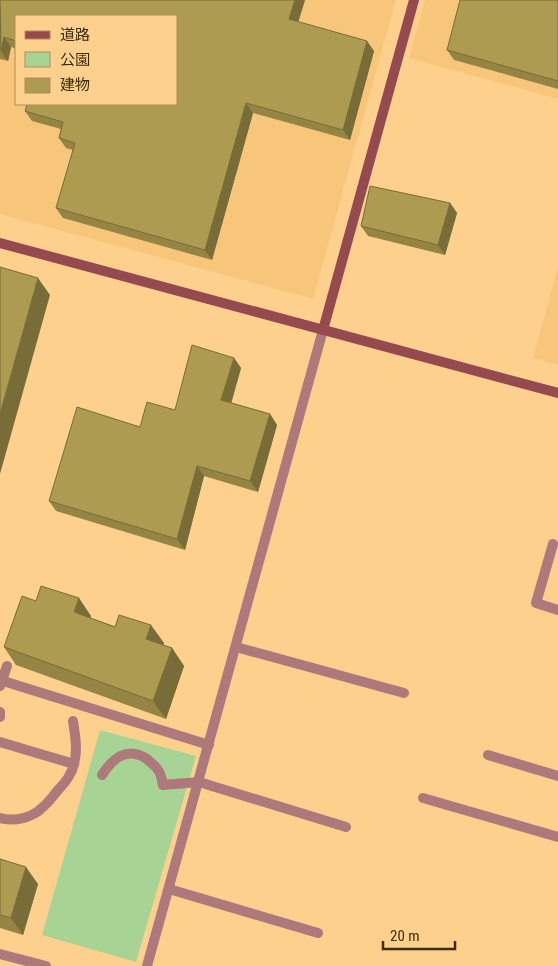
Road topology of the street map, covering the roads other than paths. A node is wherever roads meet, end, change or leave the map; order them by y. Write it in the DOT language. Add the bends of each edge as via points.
graph roads {
  1 [pos="414,0"];
  2 [pos="0,243"];
  3 [pos="323,330"];
  4 [pos="558,393"];
  5 [pos="553,544"];
  6 [pos="558,610"];
  7 [pos="236,647"];
  8 [pos="7,666"];
  9 [pos="0,680"];
  10 [pos="0,687"];
  11 [pos="404,693"];
  12 [pos="0,712"];
  13 [pos="0,717"];
  14 [pos="73,721"];
  15 [pos="0,742"];
  16 [pos="209,745"];
  17 [pos="488,755"];
  18 [pos="74,764"];
  19 [pos="102,775"];
  20 [pos="558,776"];
  21 [pos="198,782"];
  22 [pos="423,798"];
  23 [pos="0,818"];
  24 [pos="346,827"];
  25 [pos="558,837"];
  26 [pos="169,890"];
  27 [pos="318,933"];
  28 [pos="0,954"];
  29 [pos="46,966"];
  30 [pos="147,966"];
  1 -- 3 [label="street"];
  2 -- 3 [label="street"];
  3 -- 4 [label="street"];
  3 -- 7 [label="street"];
  5 -- 6 [label="street" via="536,603"];
  7 -- 11 [label="street"];
  7 -- 16 [label="street"];
  8 -- 10 [label="street"];
  9 -- 16 [label="street"];
  12 -- 13 [label="street"];
  14 -- 18 [label="street" via="76,740"];
  15 -- 18 [label="street"];
  16 -- 21 [label="street"];
  17 -- 20 [label="street"];
  18 -- 23 [label="street" via="65,782 42,808 20,819"];
  19 -- 21 [label="street" via="112,761 131,753 143,757 158,770 163,785"];
  21 -- 24 [label="street"];
  21 -- 26 [label="street"];
  22 -- 25 [label="street"];
  26 -- 27 [label="street"];
  26 -- 30 [label="street"];
  28 -- 29 [label="street"];
}
